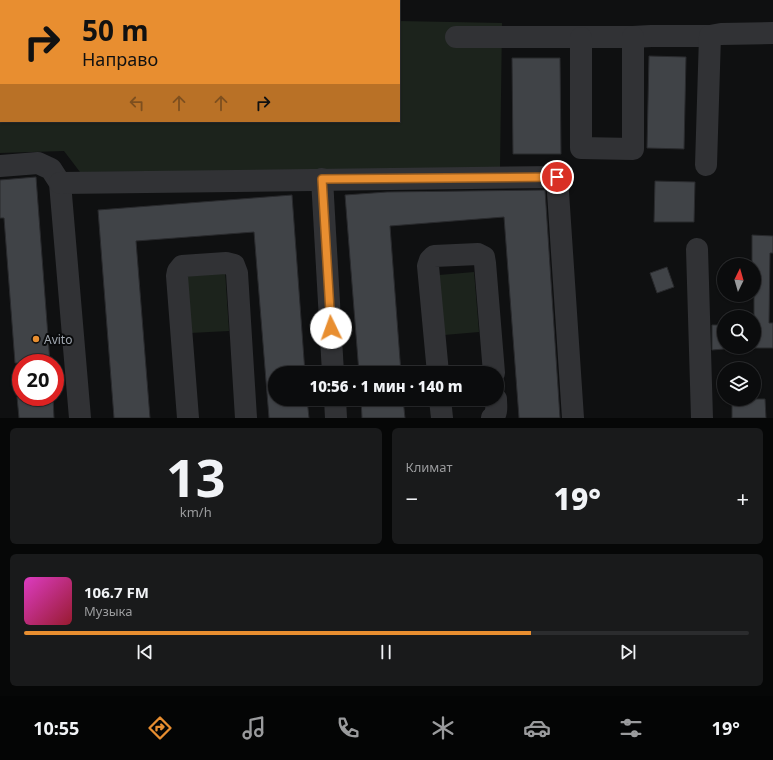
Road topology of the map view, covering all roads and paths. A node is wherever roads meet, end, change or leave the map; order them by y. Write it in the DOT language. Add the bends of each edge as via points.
graph roads {
  1 [pos="773,33"];
  2 [pos="710,36"];
  3 [pos="456,37"];
  4 [pos="633,37"];
  5 [pos="581,38"];
  6 [pos="706,165"];
  7 [pos="0,166"];
  8 [pos="322,179"];
  9 [pos="60,183"];
  10 [pos="697,249"];
  11 [pos="333,366"];
  12 [pos="437,366"];
  13 [pos="493,366"];
  14 [pos="335,406"];
  15 [pos="441,406"];
  16 [pos="497,406"];
  17 [pos="80,418"];
  18 [pos="188,418"];
  19 [pos="246,418"];
  20 [pos="336,418"];
  21 [pos="442,418"];
  22 [pos="492,418"];
  23 [pos="573,418"];
  24 [pos="702,418"];
  1 -- 2 [label="lane"];
  2 -- 4 [label="lane"];
  2 -- 6 [label="lane"];
  3 -- 5 [label="lane"];
  4 -- 5 [label="lane"];
  4 -- 5 [label="lane" via="633,148 581,148"];
  7 -- 9 [label="lane" via="38,163 51,169"];
  8 -- 9 [label="lane"];
  8 -- 11 [label="lane"];
  8 -- 23 [label="lane" via="557,177"];
  9 -- 17 [label="lane"];
  10 -- 24 [label="lane"];
  12 -- 13 [label="lane" via="428,266 430,260 434,256 478,254 484,257 485,263"];
  14 -- 20 [label="lane"];
  15 -- 21 [label="lane"];
  16 -- 22 [label="lane" via="497,411"];
  18 -- 19 [label="lane" via="178,271 182,266 226,263 234,265 237,273"];
}
